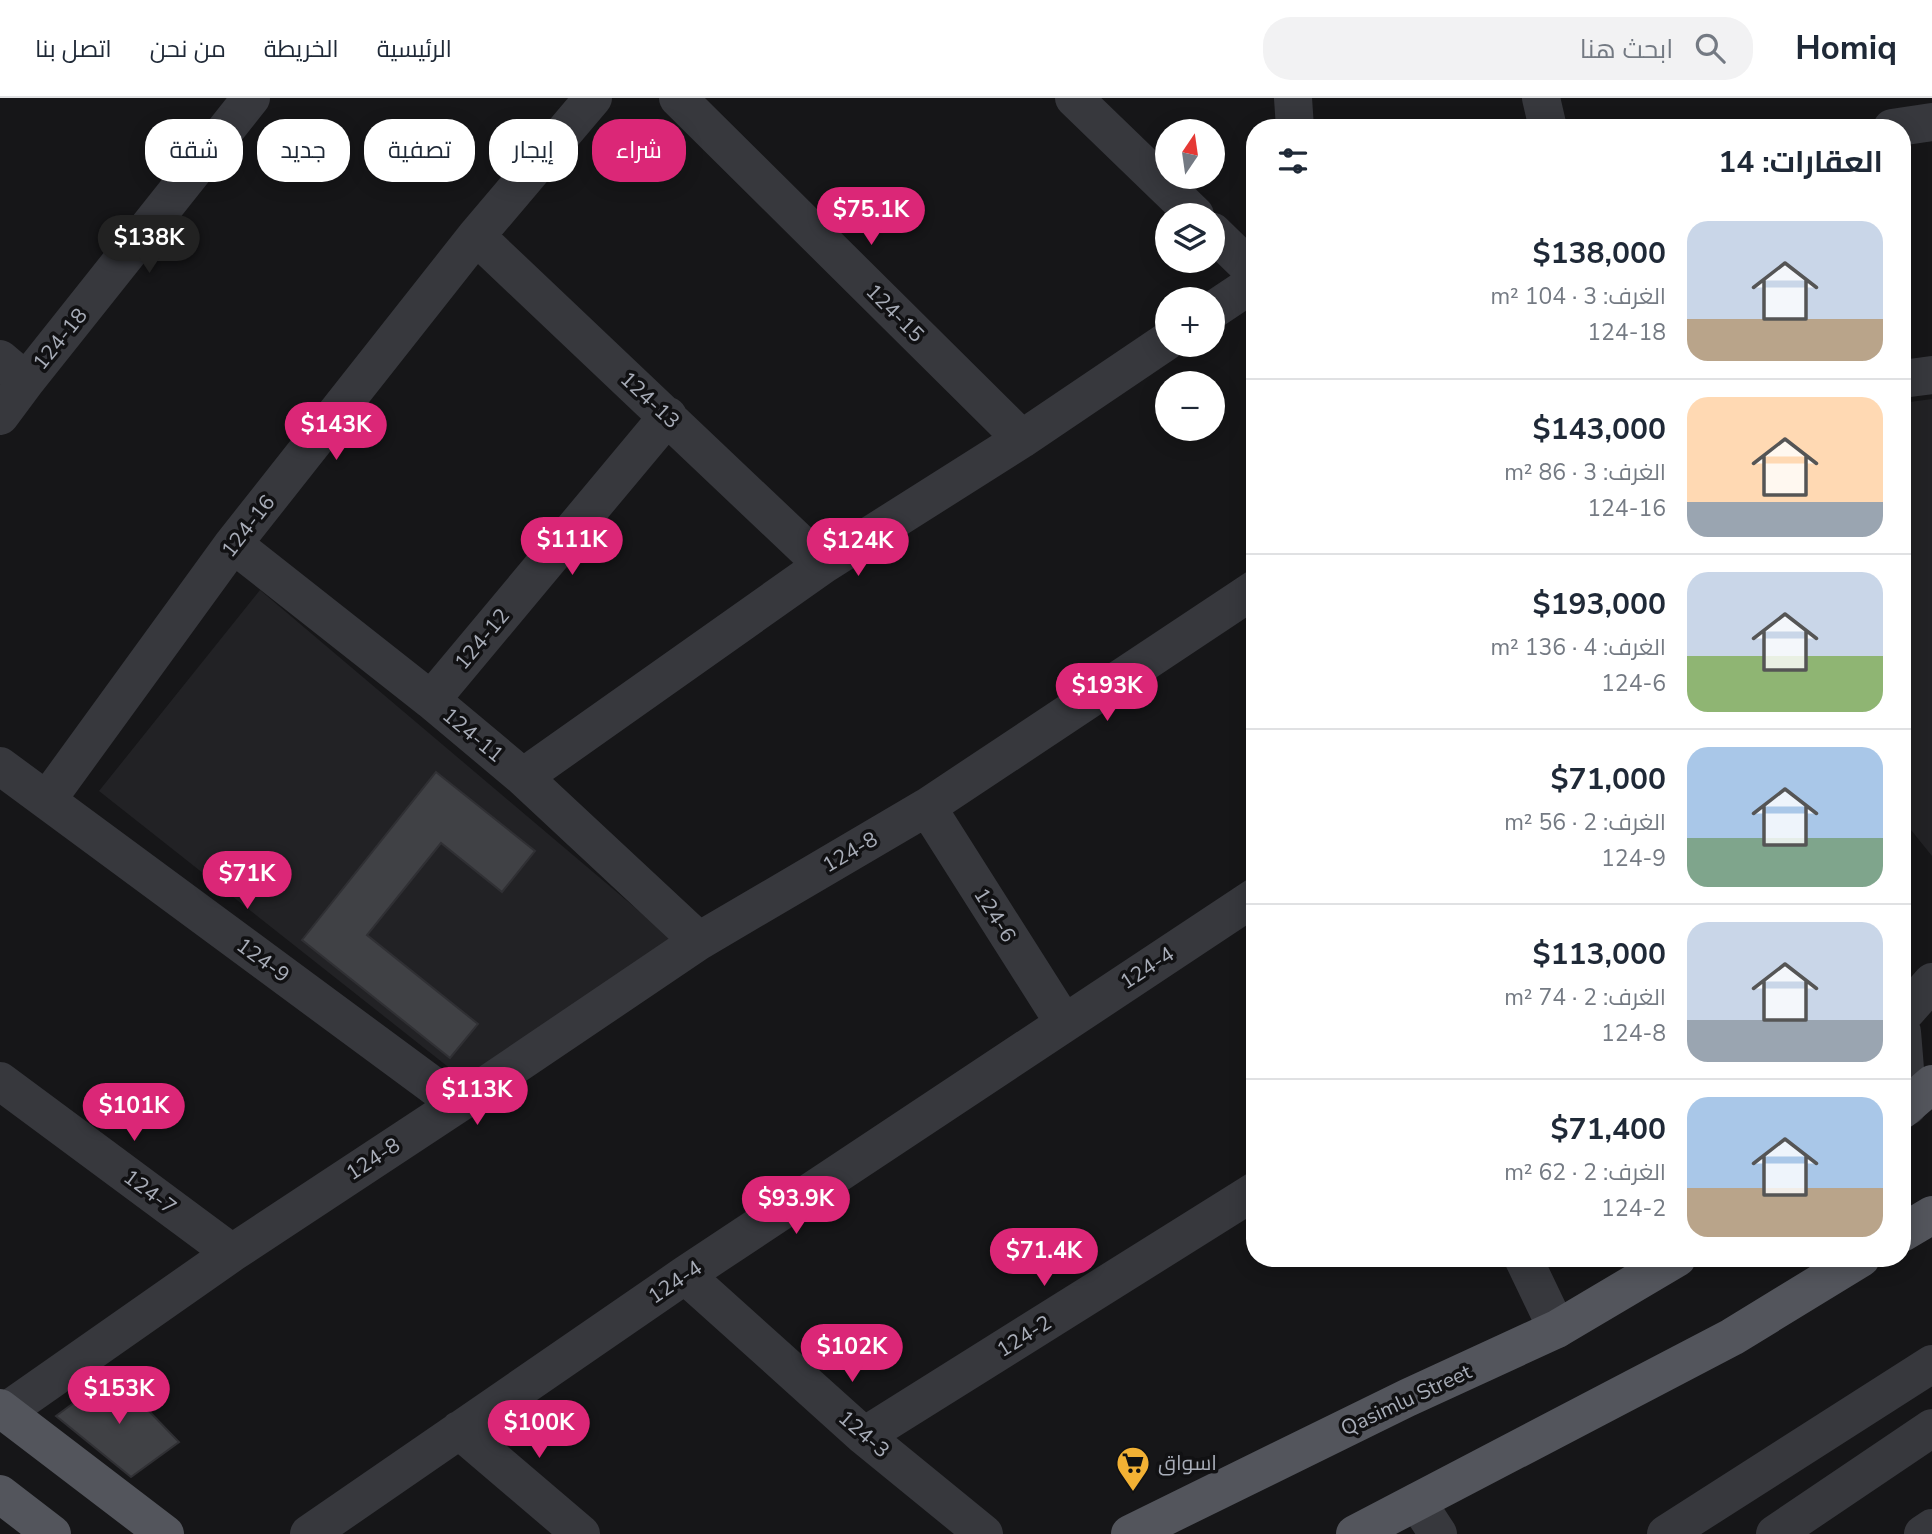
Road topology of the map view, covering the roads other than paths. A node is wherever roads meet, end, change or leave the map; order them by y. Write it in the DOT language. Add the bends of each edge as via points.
graph roads {
  1 [pos="251,98"];
  2 [pos="593,98"];
  3 [pos="678,98"];
  4 [pos="1074,98"];
  5 [pos="1541,98"];
  6 [pos="1546,119"];
  7 [pos="1932,122"];
  8 [pos="1911,125"];
  9 [pos="1183,203"];
  10 [pos="476,236"];
  11 [pos="1225,244"];
  12 [pos="1246,264"];
  13 [pos="1246,288"];
  14 [pos="1225,302"];
  15 [pos="1155,349"];
  16 [pos="13,370"];
  17 [pos="1932,375"];
  18 [pos="1911,378"];
  19 [pos="0,416"];
  20 [pos="668,416"];
  21 [pos="1022,439"];
  22 [pos="233,544"];
  23 [pos="823,565"];
  24 [pos="1246,595"];
  25 [pos="431,700"];
  26 [pos="0,766"];
  27 [pos="523,777"];
  28 [pos="47,800"];
  29 [pos="927,807"];
  30 [pos="1246,903"];
  31 [pos="699,941"];
  32 [pos="1932,982"];
  33 [pos="1911,1006"];
  34 [pos="1064,1023"];
  35 [pos="0,1081"];
  36 [pos="458,1104"];
  37 [pos="1246,1197"];
  38 [pos="1932,1215"];
  39 [pos="1911,1228"];
  40 [pos="232,1253"];
  41 [pos="1527,1267"];
  42 [pos="1660,1267"];
  43 [pos="1846,1267"];
  44 [pos="685,1275"];
  45 [pos="1557,1329"];
  46 [pos="1932,1364"];
  47 [pos="3,1410"];
  48 [pos="1932,1428"];
  49 [pos="459,1430"];
  50 [pos="864,1436"];
  51 [pos="2,1499"];
  52 [pos="1417,1502"];
  53 [pos="1932,1528"];
  54 [pos="52,1534"];
  55 [pos="164,1534"];
  56 [pos="309,1534"];
  57 [pos="581,1534"];
  58 [pos="984,1534"];
  59 [pos="1130,1534"];
  60 [pos="1355,1534"];
  61 [pos="1438,1534"];
  62 [pos="1666,1534"];
  63 [pos="1775,1534"];
  64 [pos="1923,1534"];
  1 -- 16 [label="street, 124-18"];
  2 -- 10 [label="street, 124-16"];
  3 -- 21 [label="street, 124-15"];
  4 -- 9 [label="street"];
  5 -- 6 [label="street"];
  7 -- 8 [label="street"];
  10 -- 20 [label="street, 124-13"];
  10 -- 22 [label="street, 124-16"];
  11 -- 12 [label="street"];
  13 -- 14 [label="street"];
  15 -- 21 [label="street"];
  16 -- 19 [label="street, 124-18"];
  17 -- 18 [label="street"];
  20 -- 23 [label="street, 124-13"];
  20 -- 25 [label="street, 124-12"];
  21 -- 23 [label="street"];
  22 -- 25 [label="street, 124-11"];
  22 -- 28 [label="street, 124-16"];
  23 -- 27 [label="street"];
  24 -- 29 [label="street, 124-8"];
  25 -- 27 [label="street, 124-11"];
  26 -- 28 [label="street, 124-9"];
  27 -- 31 [label="street, 124-11"];
  28 -- 36 [label="street, 124-9"];
  29 -- 31 [label="street, 124-8"];
  29 -- 34 [label="street, 124-6"];
  30 -- 34 [label="street, 124-4"];
  31 -- 36 [label="street, 124-8"];
  32 -- 33 [label="street"];
  34 -- 44 [label="street, 124-4"];
  35 -- 40 [label="street, 124-7"];
  36 -- 40 [label="street, 124-8"];
  37 -- 50 [label="street, 124-2"];
  38 -- 39 [label="main road"];
  40 -- 47 [label="street, 124-8"];
  41 -- 45 [label="street"];
  42 -- 45 [label="main road, Qasimlu Street"];
  43 -- 52 [label="main road" via="1732,1337"];
  44 -- 49 [label="street, 124-4"];
  44 -- 50 [label="street, 124-3"];
  45 -- 59 [label="main road, Qasimlu Street"];
  46 -- 62 [label="street"];
  47 -- 55 [label="main road"];
  48 -- 63 [label="street"];
  49 -- 56 [label="street, 124-4"];
  49 -- 57 [label="street"];
  50 -- 58 [label="street, 124-3"];
  51 -- 54 [label="main road"];
  52 -- 60 [label="main road"];
  52 -- 61 [label="street"];
  53 -- 64 [label="street"];
}
